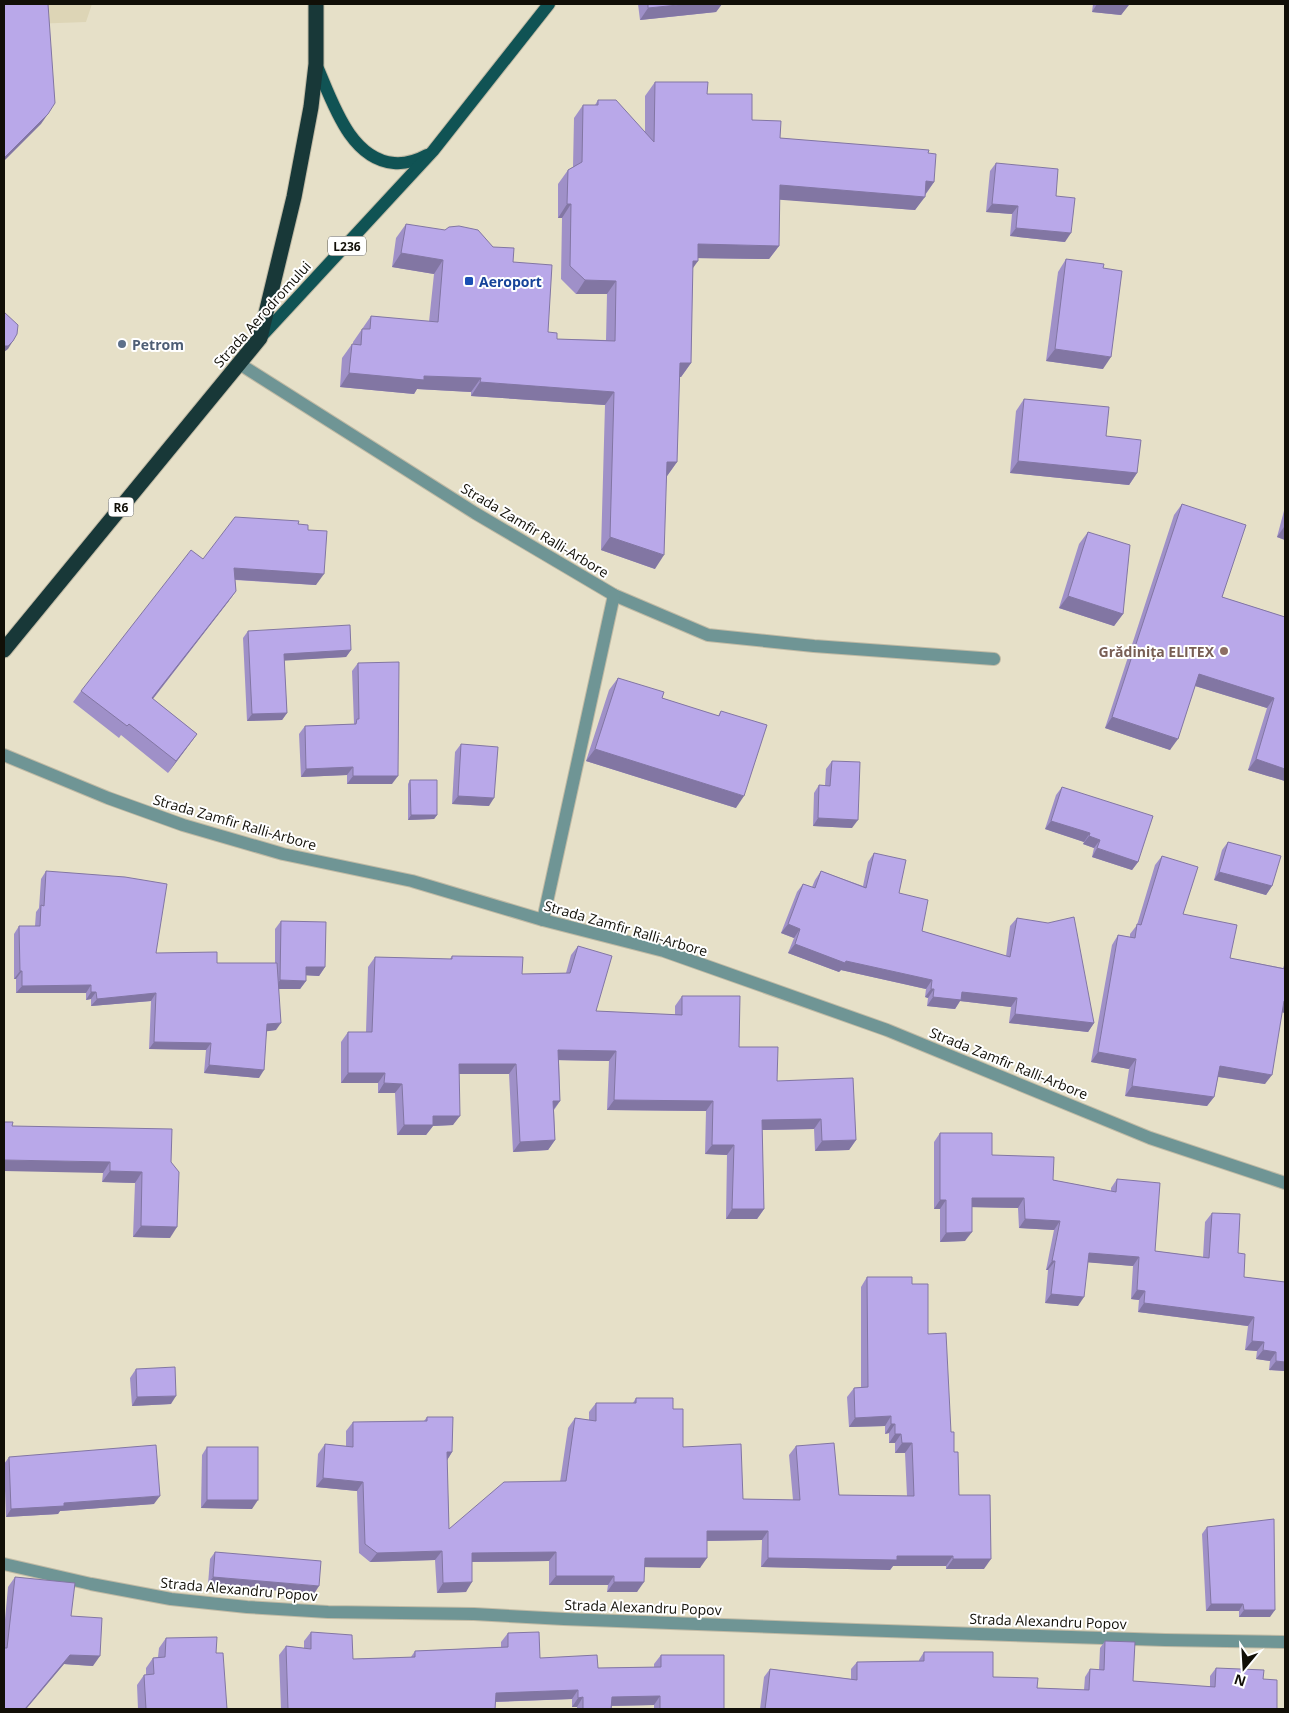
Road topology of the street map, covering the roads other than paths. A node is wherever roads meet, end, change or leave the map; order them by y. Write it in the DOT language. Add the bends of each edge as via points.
graph roads {
  1 [pos="316,4"];
  2 [pos="549,4"];
  3 [pos="316,64"];
  4 [pos="434,151"];
  5 [pos="260,338"];
  6 [pos="238,363"];
  7 [pos="614,595"];
  8 [pos="4,650"];
  9 [pos="994,659"];
  10 [pos="4,755"];
  11 [pos="543,920"];
  12 [pos="1285,1183"];
  13 [pos="4,1564"];
  14 [pos="1285,1642"];
  1 -- 3 [label="highway, R6"];
  2 -- 4 [label="main road, Strada Aerodromului / L236"];
  3 -- 4 [label="main road" via="348,132 369,156 404,164"];
  3 -- 5 [label="highway, R6" via="294,197"];
  4 -- 5 [label="main road, Strada Aerodromului / L236"];
  5 -- 6 [label="highway, Strada Aerodromului / R6"];
  6 -- 7 [label="street, Strada Zamfir Ralli-Arbore" via="475,513"];
  6 -- 8 [label="highway, Strada Aerodromului / R6"];
  7 -- 9 [label="street, Strada Zamfir Ralli-Arbore" via="708,635"];
  7 -- 11 [label="street"];
  10 -- 11 [label="street, Strada Zamfir Ralli-Arbore" via="183,825 283,854 412,881"];
  11 -- 12 [label="street, Strada Zamfir Ralli-Arbore" via="664,951 887,1030 1150,1138"];
  13 -- 14 [label="street, Strada Alexandru Popov" via="171,1600 328,1612 474,1614 856,1630"];
}
